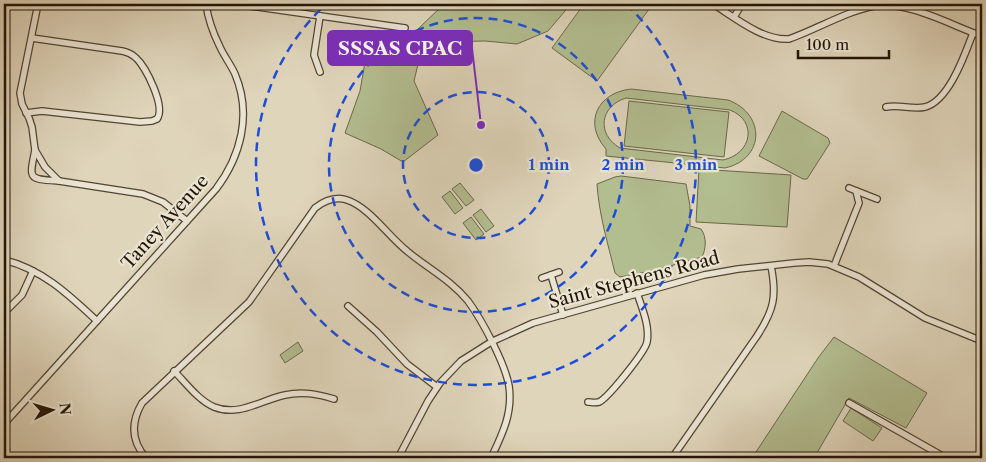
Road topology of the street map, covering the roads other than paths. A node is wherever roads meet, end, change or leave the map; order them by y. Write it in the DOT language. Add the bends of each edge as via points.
graph roads {
  1 [pos="38,4"];
  2 [pos="206,4"];
  3 [pos="236,4"];
  4 [pos="713,4"];
  5 [pos="742,4"];
  6 [pos="906,6"];
  7 [pos="320,16"];
  8 [pos="734,17"];
  9 [pos="405,28"];
  10 [pos="973,33"];
  11 [pos="982,36"];
  12 [pos="32,38"];
  13 [pos="320,72"];
  14 [pos="886,108"];
  15 [pos="26,113"];
  16 [pos="35,150"];
  17 [pos="982,166"];
  18 [pos="982,170"];
  19 [pos="58,181"];
  20 [pos="849,188"];
  21 [pos="856,191"];
  22 [pos="870,197"];
  23 [pos="877,199"];
  24 [pos="859,203"];
  25 [pos="187,221"];
  26 [pos="4,260"];
  27 [pos="771,266"];
  28 [pos="834,266"];
  29 [pos="33,271"];
  30 [pos="559,272"];
  31 [pos="551,275"];
  32 [pos="542,278"];
  33 [pos="637,293"];
  34 [pos="348,306"];
  35 [pos="4,313"];
  36 [pos="562,315"];
  37 [pos="97,321"];
  38 [pos="982,340"];
  39 [pos="491,342"];
  40 [pos="174,371"];
  41 [pos="437,387"];
  42 [pos="334,399"];
  43 [pos="588,402"];
  44 [pos="849,403"];
  45 [pos="4,424"];
  46 [pos="146,458"];
  47 [pos="398,458"];
  48 [pos="491,458"];
  49 [pos="672,458"];
  50 [pos="946,458"];
  1 -- 12 [label="street"];
  2 -- 25 [label="street, Taney Avenue" via="214,34 235,74 243,124 235,156 226,174"];
  3 -- 7 [label="street"];
  4 -- 8 [label="street"];
  5 -- 8 [label="street"];
  6 -- 8 [label="street" via="866,8 783,40 766,36"];
  6 -- 10 [label="street"];
  7 -- 9 [label="street"];
  7 -- 13 [label="street" via="314,55"];
  10 -- 11 [label="street"];
  10 -- 14 [label="street" via="953,78 938,100 925,107"];
  12 -- 15 [label="street" via="20,93"];
  12 -- 15 [label="street" via="131,54 144,69 158,99 160,115 152,121 140,122 42,111"];
  15 -- 16 [label="street" via="32,127"];
  16 -- 19 [label="street" via="45,168"];
  16 -- 19 [label="street" via="32,176"];
  17 -- 18 [label="street"];
  19 -- 25 [label="street" via="143,194 163,202"];
  20 -- 21 [label="street"];
  21 -- 22 [label="street"];
  21 -- 24 [label="street"];
  22 -- 23 [label="street"];
  22 -- 24 [label="street"];
  24 -- 28 [label="street"];
  25 -- 37 [label="street, Taney Avenue"];
  26 -- 29 [label="street"];
  27 -- 28 [label="street, Saint Stephens Road" via="809,262"];
  27 -- 33 [label="street, Saint Stephens Road" via="704,275"];
  27 -- 49 [label="street" via="774,297 770,315"];
  28 -- 38 [label="street, Saint Stephens Road" via="925,318"];
  29 -- 35 [label="street" via="22,295"];
  29 -- 37 [label="street" via="54,282"];
  30 -- 31 [label="street"];
  31 -- 32 [label="street"];
  31 -- 36 [label="street"];
  33 -- 36 [label="street, Saint Stephens Road"];
  33 -- 43 [label="street" via="647,329 646,346 606,396 600,401"];
  34 -- 41 [label="street" via="407,364"];
  36 -- 39 [label="street, Saint Stephens Road" via="533,323"];
  37 -- 45 [label="street, Taney Avenue"];
  39 -- 40 [label="street" via="474,310 454,286 406,251 364,209 338,198 323,202 316,208 248,302"];
  39 -- 41 [label="street, Saint Stephens Road" via="461,361"];
  39 -- 48 [label="street" via="506,373 510,396 506,426"];
  40 -- 42 [label="street" via="204,401 223,409 250,408 292,394 310,393"];
  40 -- 46 [label="street" via="146,397 138,411 134,433 138,448"];
  41 -- 47 [label="street, Saint Stephens Road"];
  44 -- 50 [label="street"];
}
